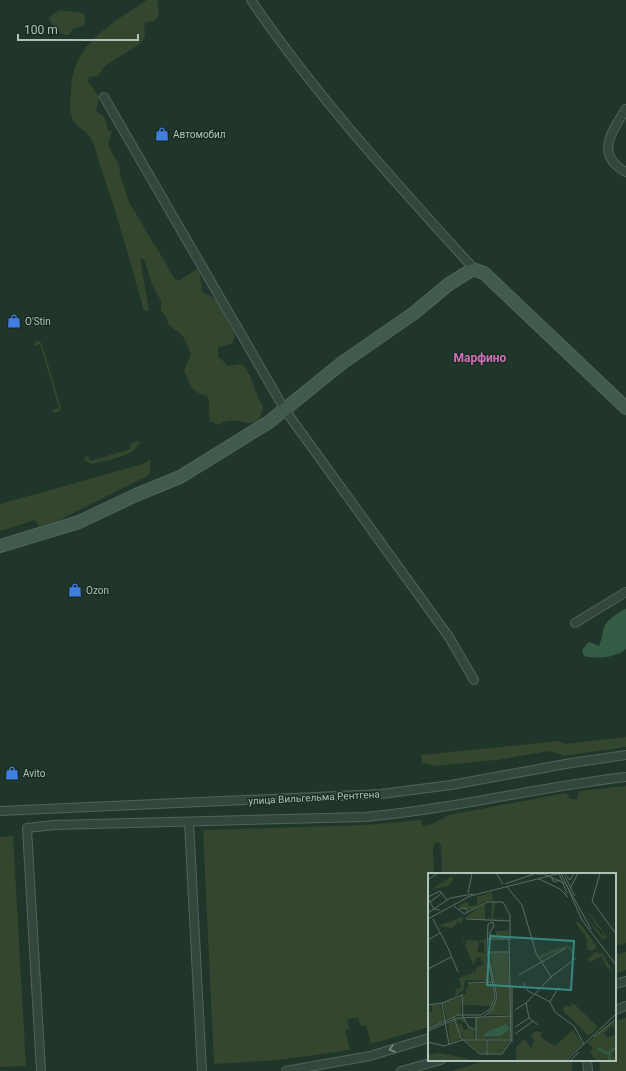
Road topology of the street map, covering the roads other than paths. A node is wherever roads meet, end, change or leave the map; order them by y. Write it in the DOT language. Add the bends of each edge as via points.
graph roads {
  1 [pos="251,0"];
  2 [pos="104,97"];
  3 [pos="626,109"];
  4 [pos="626,172"];
  5 [pos="475,270"];
  6 [pos="626,408"];
  7 [pos="285,410"];
  8 [pos="0,546"];
  9 [pos="626,592"];
  10 [pos="574,622"];
  11 [pos="474,680"];
  12 [pos="626,755"];
  13 [pos="626,777"];
  14 [pos="0,811"];
  15 [pos="189,822"];
  16 [pos="626,981"];
  17 [pos="616,984"];
  18 [pos="626,1006"];
  19 [pos="616,1010"];
  20 [pos="428,1038"];
  21 [pos="437,1061"];
  22 [pos="587,1061"];
  23 [pos="41,1071"];
  24 [pos="202,1071"];
  25 [pos="286,1071"];
  26 [pos="401,1071"];
  27 [pos="588,1071"];
  1 -- 5 [label="street" via="286,51 338,115 388,175"];
  2 -- 7 [label="street"];
  3 -- 4 [label="street" via="610,132 608,141 611,159"];
  5 -- 6 [label="street" via="484,273"];
  5 -- 7 [label="street" via="466,272 448,284 414,313 342,363"];
  7 -- 8 [label="street" via="255,432 180,477 79,522"];
  7 -- 11 [label="street" via="449,637"];
  9 -- 10 [label="street"];
  12 -- 14 [label="street, улица Вильгельма Рентгена" via="451,785 381,794"];
  13 -- 15 [label="street, улица Вильгельма Рентгена" via="554,786 412,813 364,817"];
  15 -- 23 [label="street, улица Вильгельма Рентгена" via="27,828"];
  15 -- 24 [label="street"];
  16 -- 17 [label="street"];
  18 -- 19 [label="street"];
  20 -- 25 [label="street, one-way" via="370,1056"];
  21 -- 26 [label="street"];
  22 -- 27 [label="street"];
}
